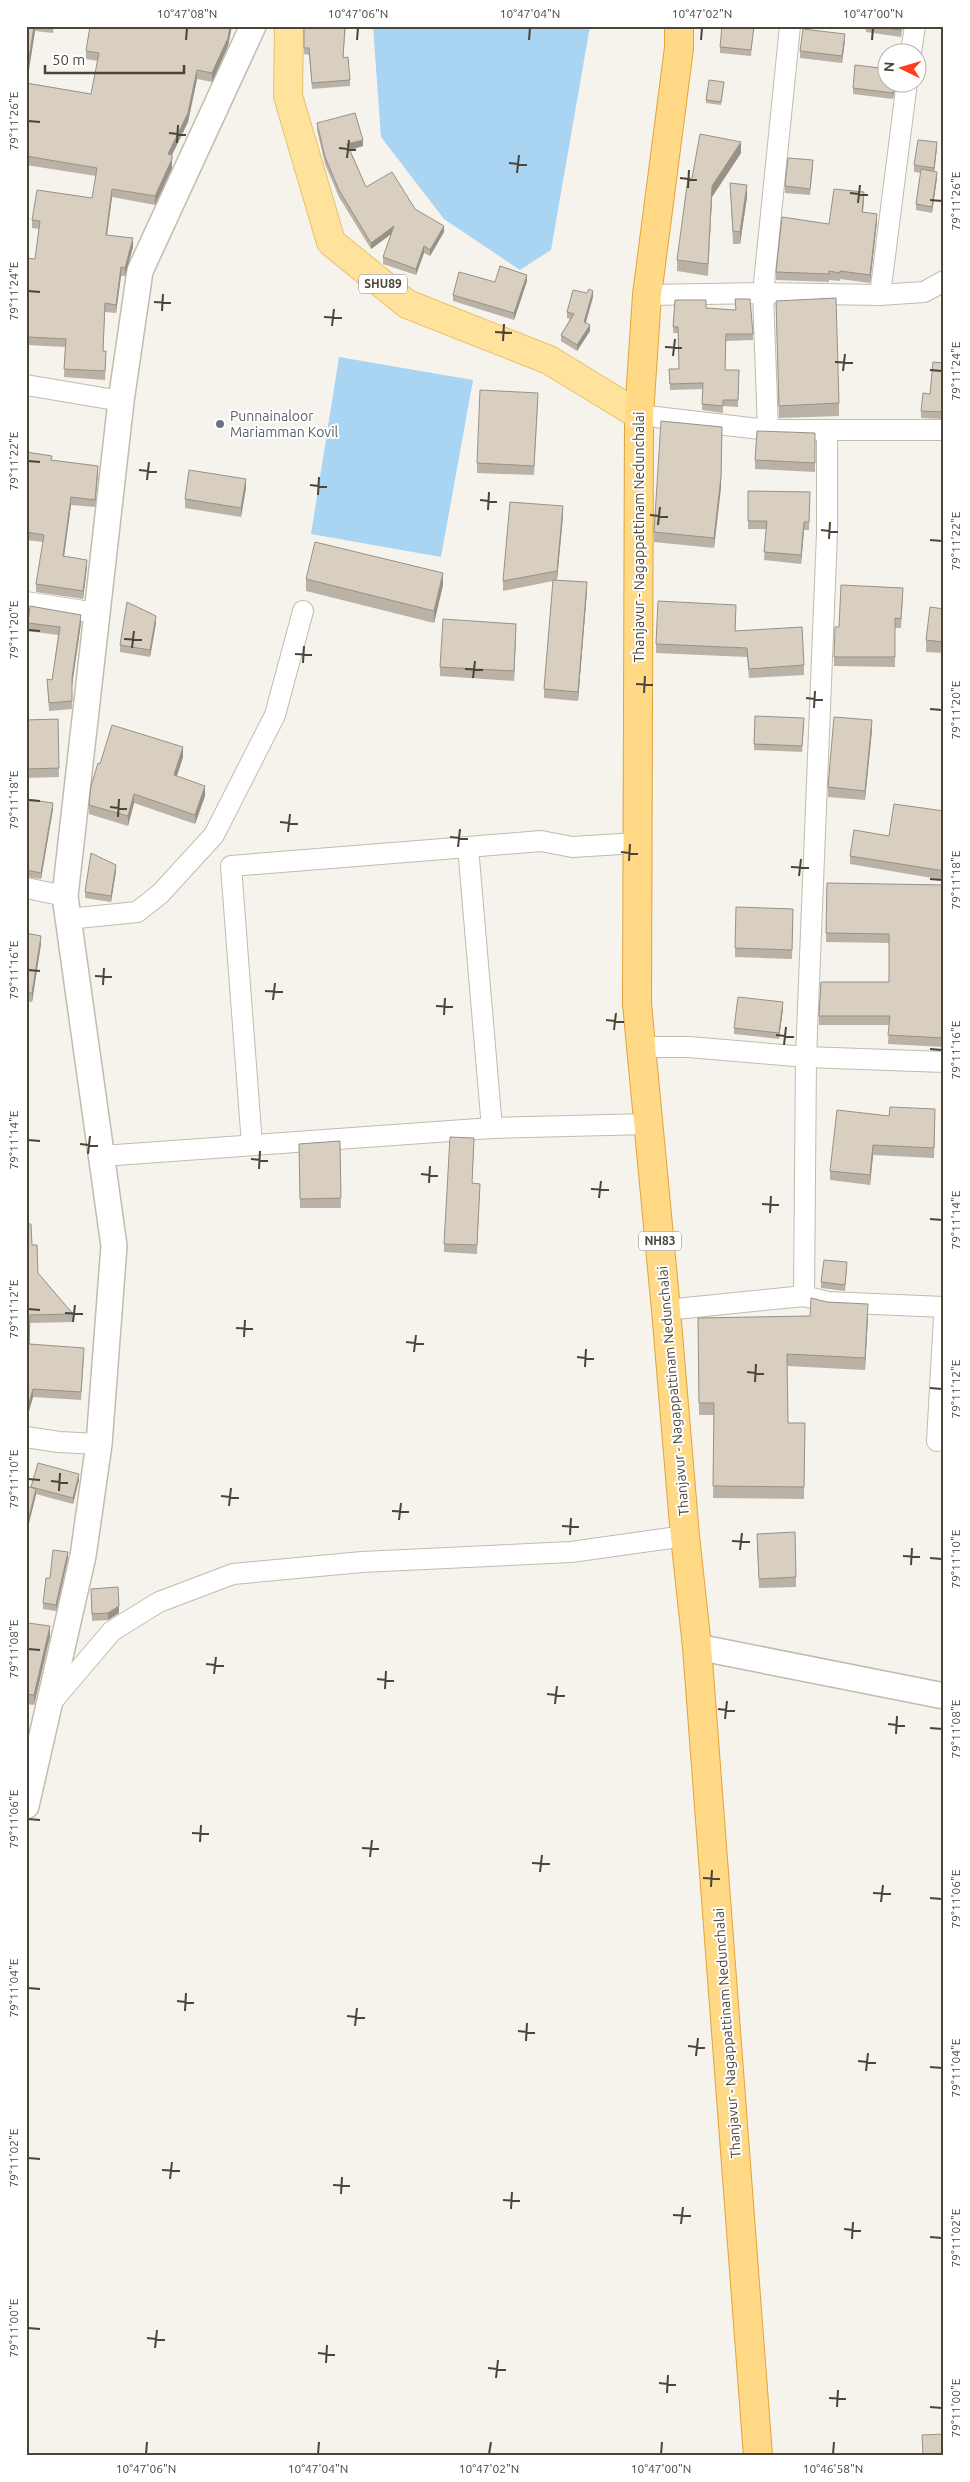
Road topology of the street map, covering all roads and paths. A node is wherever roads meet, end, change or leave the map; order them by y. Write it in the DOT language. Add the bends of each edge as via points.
graph roads {
  1 [pos="253,26"];
  2 [pos="289,26"];
  3 [pos="679,26"];
  4 [pos="790,26"];
  5 [pos="915,26"];
  6 [pos="913,42"];
  7 [pos="907,92"];
  8 [pos="944,281"];
  9 [pos="763,293"];
  10 [pos="647,295"];
  11 [pos="880,295"];
  12 [pos="26,385"];
  13 [pos="121,401"];
  14 [pos="639,415"];
  15 [pos="768,430"];
  16 [pos="828,430"];
  17 [pos="944,430"];
  18 [pos="26,602"];
  19 [pos="303,611"];
  20 [pos="96,613"];
  21 [pos="637,843"];
  22 [pos="468,847"];
  23 [pos="26,888"];
  24 [pos="67,907"];
  25 [pos="641,1047"];
  26 [pos="806,1056"];
  27 [pos="944,1062"];
  28 [pos="648,1124"];
  29 [pos="492,1128"];
  30 [pos="252,1145"];
  31 [pos="102,1156"];
  32 [pos="804,1296"];
  33 [pos="944,1307"];
  34 [pos="666,1310"];
  35 [pos="944,1317"];
  36 [pos="26,1437"];
  37 [pos="938,1441"];
  38 [pos="99,1444"];
  39 [pos="685,1536"];
  40 [pos="697,1647"];
  41 [pos="944,1696"];
  42 [pos="50,1704"];
  43 [pos="26,1806"];
  44 [pos="758,2456"];
  1 -- 13 [label="street" via="140,271"];
  2 -- 14 [label="main road, SHU89" via="288,96 331,242 407,304 549,360"];
  3 -- 10 [label="highway, Thanjavur - Nagappattinam Nedunchalai / NH83" via="679,48"];
  4 -- 9 [label="street"];
  5 -- 6 [label="street"];
  7 -- 11 [label="street"];
  8 -- 11 [label="street" via="924,292"];
  9 -- 10 [label="street"];
  9 -- 11 [label="street"];
  9 -- 15 [label="street"];
  10 -- 14 [label="highway, Thanjavur - Nagappattinam Nedunchalai / NH83"];
  12 -- 13 [label="street"];
  13 -- 20 [label="street"];
  14 -- 15 [label="street"];
  14 -- 21 [label="highway, Thanjavur - Nagappattinam Nedunchalai / NH83"];
  15 -- 16 [label="street"];
  16 -- 17 [label="street"];
  16 -- 26 [label="street" via="827,533"];
  18 -- 20 [label="street"];
  19 -- 24 [label="street" via="275,716 214,835 160,894 137,912"];
  20 -- 24 [label="street"];
  21 -- 22 [label="street" via="572,847 541,841"];
  21 -- 25 [label="highway, Thanjavur - Nagappattinam Nedunchalai / NH83" via="637,1004"];
  22 -- 29 [label="street"];
  22 -- 30 [label="street" via="231,866"];
  23 -- 24 [label="street"];
  24 -- 31 [label="street"];
  25 -- 26 [label="street"];
  25 -- 28 [label="highway, Thanjavur - Nagappattinam Nedunchalai / NH83"];
  26 -- 27 [label="street"];
  26 -- 32 [label="street"];
  28 -- 29 [label="street"];
  28 -- 34 [label="highway, Thanjavur - Nagappattinam Nedunchalai / NH83"];
  29 -- 30 [label="street"];
  30 -- 31 [label="street"];
  31 -- 38 [label="street" via="114,1246"];
  32 -- 33 [label="street" via="828,1302"];
  32 -- 34 [label="street"];
  34 -- 39 [label="highway, Thanjavur - Nagappattinam Nedunchalai / NH83"];
  35 -- 37 [label="street"];
  36 -- 38 [label="street"];
  38 -- 42 [label="street" via="82,1556"];
  39 -- 40 [label="highway, Thanjavur - Nagappattinam Nedunchalai / NH83"];
  39 -- 42 [label="street" via="571,1552 362,1562 233,1574 159,1602 112,1631"];
  40 -- 41 [label="street"];
  40 -- 44 [label="highway, Thanjavur - Nagappattinam Nedunchalai / NH83"];
  42 -- 43 [label="street"];
}
